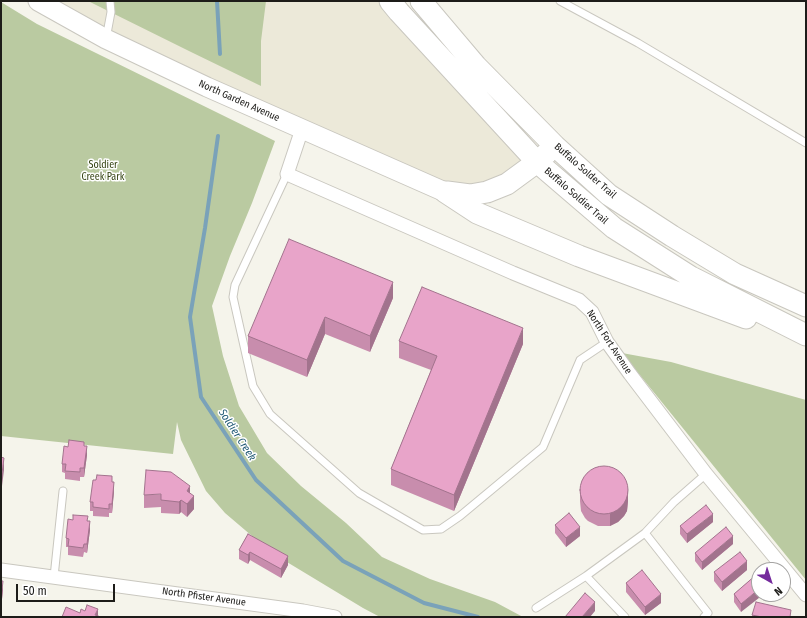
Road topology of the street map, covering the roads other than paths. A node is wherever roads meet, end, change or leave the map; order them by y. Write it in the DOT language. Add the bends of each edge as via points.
graph roads {
  1 [pos="38,1"];
  2 [pos="110,1"];
  3 [pos="390,1"];
  4 [pos="421,1"];
  5 [pos="560,1"];
  6 [pos="106,39"];
  7 [pos="302,129"];
  8 [pos="806,143"];
  9 [pos="555,146"];
  10 [pos="537,162"];
  11 [pos="287,174"];
  12 [pos="445,192"];
  13 [pos="806,306"];
  14 [pos="806,335"];
  15 [pos="806,340"];
  16 [pos="607,342"];
  17 [pos="706,474"];
  18 [pos="63,491"];
  19 [pos="645,533"];
  20 [pos="1,570"];
  21 [pos="586,576"];
  22 [pos="54,577"];
  23 [pos="806,595"];
  24 [pos="536,608"];
  25 [pos="335,617"];
  26 [pos="625,617"];
  27 [pos="704,617"];
  1 -- 6 [label="street, North Garden Avenue"];
  2 -- 6 [label="lane" via="111,12"];
  3 -- 10 [label="main road, Buffalo Soldier Trail"];
  4 -- 9 [label="main road, Buffalo Solder Trail" via="476,66"];
  5 -- 8 [label="lane" via="638,43"];
  6 -- 7 [label="street, North Garden Avenue"];
  7 -- 11 [label="street"];
  7 -- 12 [label="street, North Garden Avenue"];
  9 -- 10 [label="main road"];
  9 -- 13 [label="main road, Buffalo Solder Trail" via="609,195 672,236 735,274"];
  10 -- 12 [label="main road" via="507,184 487,192 470,195"];
  10 -- 14 [label="main road, Buffalo Soldier Trail" via="614,228 691,277"];
  11 -- 16 [label="street, North Fort Avenue" via="579,300 592,312"];
  11 -- 16 [label="lane" via="235,285 233,297 253,386 270,414 359,493 423,530 441,529 460,516 543,447 580,360"];
  12 -- 15 [label="main road" via="477,213 579,256"];
  16 -- 17 [label="street, North Fort Avenue"];
  17 -- 19 [label="lane" via="674,502"];
  17 -- 23 [label="street, North Fort Avenue"];
  18 -- 22 [label="lane"];
  19 -- 21 [label="lane"];
  19 -- 27 [label="lane" via="708,613"];
  20 -- 22 [label="street, North Pfister Avenue"];
  21 -- 24 [label="lane"];
  21 -- 26 [label="lane"];
  22 -- 25 [label="street, North Pfister Avenue"];
}
